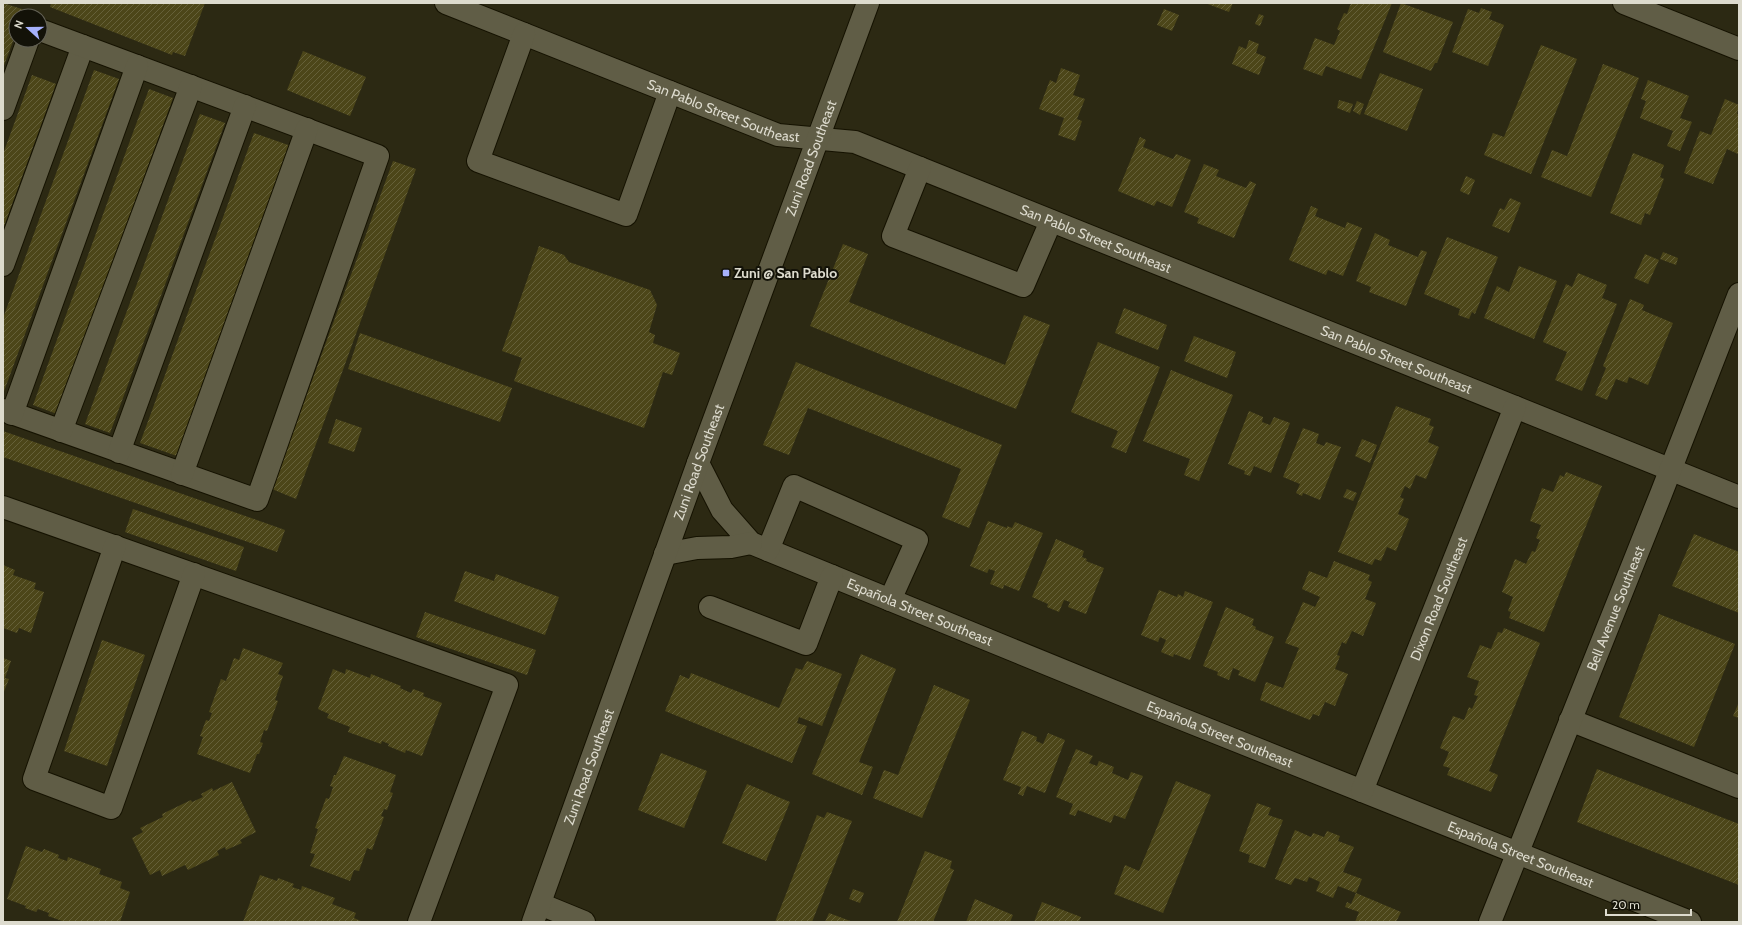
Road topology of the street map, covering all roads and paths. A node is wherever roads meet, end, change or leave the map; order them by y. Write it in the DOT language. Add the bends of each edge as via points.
graph roads {
  1 [pos="446,3"];
  2 [pos="868,3"];
  3 [pos="1624,3"];
  4 [pos="48,33"];
  5 [pos="524,34"];
  6 [pos="83,46"];
  7 [pos="25,48"];
  8 [pos="1739,49"];
  9 [pos="138,66"];
  10 [pos="191,86"];
  11 [pos="670,92"];
  12 [pos="246,106"];
  13 [pos="3,109"];
  14 [pos="307,129"];
  15 [pos="818,139"];
  16 [pos="920,168"];
  17 [pos="1051,221"];
  18 [pos="3,265"];
  19 [pos="1739,294"];
  20 [pos="1515,407"];
  21 [pos="8,412"];
  22 [pos="61,431"];
  23 [pos="119,452"];
  24 [pos="698,463"];
  25 [pos="1670,470"];
  26 [pos="182,474"];
  27 [pos="1739,497"];
  28 [pos="3,507"];
  29 [pos="115,546"];
  30 [pos="759,547"];
  31 [pos="665,554"];
  32 [pos="194,574"];
  33 [pos="832,576"];
  34 [pos="890,600"];
  35 [pos="710,607"];
  36 [pos="1570,720"];
  37 [pos="1739,787"];
  38 [pos="1362,791"];
  39 [pos="1517,853"];
  40 [pos="537,913"];
  41 [pos="419,922"];
  42 [pos="584,922"];
  43 [pos="1490,922"];
  44 [pos="1690,922"];
  1 -- 5 [label="street, San Pablo Street Southeast"];
  2 -- 15 [label="street, Zuni Road Southeast"];
  3 -- 8 [label="street"];
  4 -- 6 [label="street"];
  5 -- 11 [label="street, San Pablo Street Southeast"];
  5 -- 11 [label="street" via="478,161 626,215"];
  6 -- 9 [label="street"];
  6 -- 18 [label="street"];
  7 -- 13 [label="street"];
  9 -- 10 [label="street"];
  9 -- 21 [label="street"];
  10 -- 12 [label="street"];
  10 -- 22 [label="street"];
  11 -- 15 [label="street, San Pablo Street Southeast" via="778,135"];
  12 -- 14 [label="street"];
  12 -- 23 [label="street"];
  14 -- 26 [label="street"];
  14 -- 26 [label="street" via="378,156 257,500"];
  15 -- 16 [label="street, San Pablo Street Southeast" via="854,142"];
  15 -- 24 [label="street, Zuni Road Southeast"];
  16 -- 17 [label="street, San Pablo Street Southeast"];
  16 -- 17 [label="street" via="893,236 1024,286"];
  17 -- 20 [label="street, San Pablo Street Southeast"];
  19 -- 25 [label="street, Bell Avenue Southeast"];
  20 -- 25 [label="street, San Pablo Street Southeast"];
  20 -- 38 [label="street, Dixon Road Southeast"];
  21 -- 22 [label="street"];
  22 -- 23 [label="street"];
  23 -- 26 [label="street"];
  24 -- 30 [label="street, Española Street Southeast" via="722,510"];
  24 -- 31 [label="street, Zuni Road Southeast"];
  25 -- 27 [label="street, San Pablo Street Southeast"];
  25 -- 36 [label="street, Bell Avenue Southeast"];
  28 -- 29 [label="street"];
  29 -- 32 [label="street"];
  29 -- 32 [label="street" via="34,779 111,808"];
  30 -- 31 [label="street" via="697,548"];
  30 -- 33 [label="street, Española Street Southeast"];
  30 -- 34 [label="street" via="794,486 917,540"];
  31 -- 40 [label="street, Zuni Road Southeast"];
  32 -- 41 [label="street" via="506,685"];
  33 -- 34 [label="street, Española Street Southeast"];
  33 -- 35 [label="street" via="806,644"];
  34 -- 38 [label="street, Española Street Southeast"];
  36 -- 37 [label="street"];
  36 -- 39 [label="street, Bell Avenue Southeast"];
  38 -- 39 [label="street, Española Street Southeast"];
  39 -- 43 [label="street, Bell Avenue Southeast"];
  39 -- 44 [label="street, Española Street Southeast"];
  40 -- 42 [label="street"];
}
